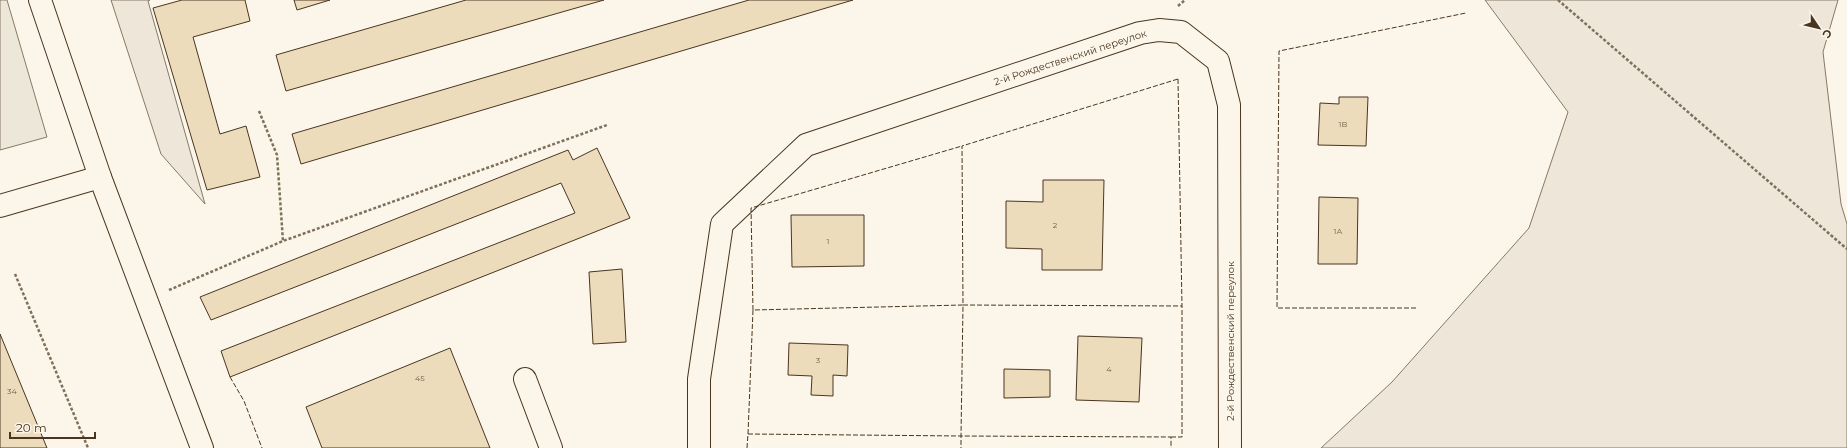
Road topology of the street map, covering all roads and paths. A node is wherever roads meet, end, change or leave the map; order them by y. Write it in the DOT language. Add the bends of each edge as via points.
graph roads {
  1 [pos="40,0"];
  2 [pos="1558,0"];
  3 [pos="259,111"];
  4 [pos="607,125"];
  5 [pos="100,177"];
  6 [pos="0,206"];
  7 [pos="283,241"];
  8 [pos="1847,249"];
  9 [pos="15,274"];
  10 [pos="147,300"];
  11 [pos="525,379"];
  12 [pos="88,448"];
  13 [pos="202,448"];
  14 [pos="551,448"];
  15 [pos="699,448"];
  16 [pos="1230,448"];
  1 -- 5 [label="street"];
  2 -- 8 [label="path"];
  3 -- 7 [label="path" via="278,155"];
  4 -- 7 [label="path"];
  5 -- 6 [label="street"];
  5 -- 10 [label="street"];
  7 -- 10 [label="path"];
  9 -- 12 [label="path"];
  10 -- 13 [label="street"];
  11 -- 14 [label="street"];
  15 -- 16 [label="street, 2-й Рождественский переулок" via="699,379 722,224 806,145 1140,33 1160,30 1181,32 1218,61 1229,105"];
}
